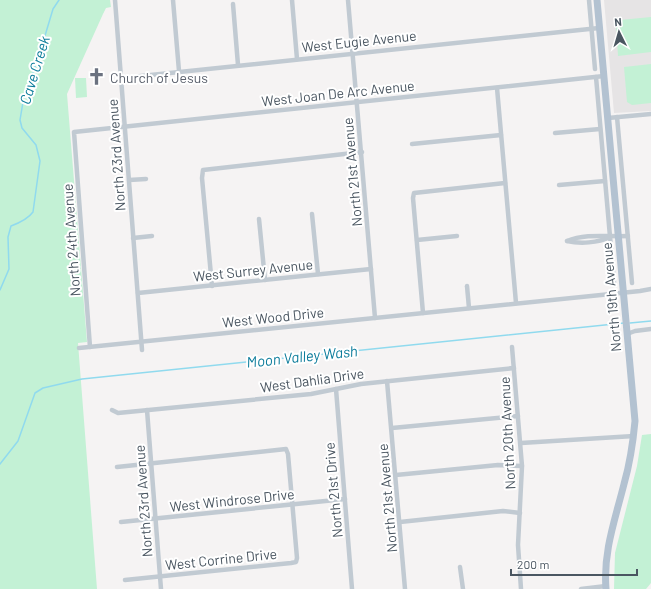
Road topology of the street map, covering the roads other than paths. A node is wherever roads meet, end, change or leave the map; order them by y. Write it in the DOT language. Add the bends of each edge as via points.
graph roads {
  1 [pos="115,0"];
  2 [pos="173,0"];
  3 [pos="292,0"];
  4 [pos="348,0"];
  5 [pos="589,0"];
  6 [pos="597,0"];
  7 [pos="233,4"];
  8 [pos="591,28"];
  9 [pos="600,28"];
  10 [pos="353,53"];
  11 [pos="297,59"];
  12 [pos="238,65"];
  13 [pos="595,69"];
  14 [pos="179,72"];
  15 [pos="604,76"];
  16 [pos="596,77"];
  17 [pos="122,78"];
  18 [pos="497,88"];
  19 [pos="357,102"];
  20 [pos="651,114"];
  21 [pos="617,117"];
  22 [pos="608,118"];
  23 [pos="125,126"];
  24 [pos="600,129"];
  25 [pos="74,132"];
  26 [pos="555,133"];
  27 [pos="501,135"];
  28 [pos="412,144"];
  29 [pos="362,152"];
  30 [pos="146,179"];
  31 [pos="129,180"];
  32 [pos="605,181"];
  33 [pos="505,183"];
  34 [pos="559,185"];
  35 [pos="312,214"];
  36 [pos="259,219"];
  37 [pos="152,236"];
  38 [pos="457,236"];
  39 [pos="628,236"];
  40 [pos="610,237"];
  41 [pos="618,237"];
  42 [pos="133,238"];
  43 [pos="417,240"];
  44 [pos="371,269"];
  45 [pos="318,274"];
  46 [pos="264,280"];
  47 [pos="614,282"];
  48 [pos="632,283"];
  49 [pos="212,286"];
  50 [pos="467,286"];
  51 [pos="651,289"];
  52 [pos="624,292"];
  53 [pos="138,293"];
  54 [pos="516,303"];
  55 [pos="469,308"];
  56 [pos="424,313"];
  57 [pos="375,318"];
  58 [pos="627,330"];
  59 [pos="651,330"];
  60 [pos="141,342"];
  61 [pos="90,347"];
  62 [pos="512,347"];
  63 [pos="79,348"];
  64 [pos="142,350"];
  65 [pos="514,368"];
  66 [pos="387,381"];
  67 [pos="336,389"];
  68 [pos="112,410"];
  69 [pos="147,410"];
  70 [pos="518,416"];
  71 [pos="392,428"];
  72 [pos="634,436"];
  73 [pos="521,443"];
  74 [pos="151,463"];
  75 [pos="117,466"];
  76 [pos="522,466"];
  77 [pos="396,475"];
  78 [pos="345,499"];
  79 [pos="292,505"];
  80 [pos="520,513"];
  81 [pos="155,519"];
  82 [pos="121,522"];
  83 [pos="400,522"];
  84 [pos="460,567"];
  85 [pos="160,577"];
  86 [pos="125,580"];
  87 [pos="606,588"];
  88 [pos="161,589"];
  89 [pos="352,589"];
  90 [pos="405,589"];
  91 [pos="463,589"];
  92 [pos="521,589"];
  93 [pos="581,589"];
  1 -- 17 [label="street, North 23rd Avenue"];
  2 -- 14 [label="street"];
  3 -- 11 [label="street"];
  4 -- 10 [label="street, North 21st Avenue"];
  5 -- 8 [label="street"];
  6 -- 9 [label="main road, North 19th Avenue"];
  7 -- 12 [label="street"];
  8 -- 9 [label="street, West Eugie Avenue"];
  8 -- 10 [label="street, West Eugie Avenue"];
  8 -- 13 [label="street"];
  9 -- 15 [label="main road, North 19th Avenue"];
  10 -- 11 [label="street, West Eugie Avenue"];
  10 -- 19 [label="street, North 21st Avenue"];
  11 -- 12 [label="street, West Eugie Avenue"];
  12 -- 14 [label="street, West Eugie Avenue"];
  14 -- 17 [label="street, West Eugie Avenue"];
  15 -- 16 [label="street, West Joan De Arc Avenue"];
  15 -- 22 [label="main road, North 19th Avenue"];
  16 -- 18 [label="street, West Joan De Arc Avenue"];
  16 -- 24 [label="street, North 19th Avenue"];
  17 -- 23 [label="street, North 23rd Avenue"];
  18 -- 19 [label="street, West Joan De Arc Avenue"];
  18 -- 27 [label="street"];
  19 -- 23 [label="street, West Joan De Arc Avenue"];
  19 -- 29 [label="street, North 21st Avenue"];
  20 -- 21 [label="street"];
  21 -- 22 [label="street"];
  21 -- 39 [label="street, North 19th Avenue"];
  22 -- 41 [label="main road, North 19th Avenue"];
  23 -- 25 [label="street, West Joan De Arc Avenue"];
  23 -- 31 [label="street, North 23rd Avenue"];
  24 -- 26 [label="street"];
  24 -- 32 [label="street, North 19th Avenue"];
  25 -- 61 [label="street, North 24th Avenue"];
  27 -- 28 [label="street"];
  27 -- 33 [label="street"];
  29 -- 44 [label="street, North 21st Avenue"];
  29 -- 49 [label="street" via="203,170"];
  30 -- 31 [label="street"];
  31 -- 42 [label="street, North 23rd Avenue"];
  32 -- 34 [label="street"];
  32 -- 40 [label="street, North 19th Avenue"];
  33 -- 43 [label="street" via="414,193"];
  33 -- 54 [label="street"];
  35 -- 45 [label="street"];
  36 -- 46 [label="street"];
  37 -- 42 [label="street"];
  38 -- 43 [label="street"];
  39 -- 41 [label="street"];
  39 -- 48 [label="street, North 19th Avenue"];
  40 -- 40 [label="street" via="574,238 567,241 575,243"];
  40 -- 41 [label="street"];
  40 -- 47 [label="street, North 19th Avenue"];
  41 -- 52 [label="main road, North 19th Avenue"];
  42 -- 53 [label="street, North 23rd Avenue"];
  43 -- 56 [label="street"];
  44 -- 45 [label="street, West Surrey Avenue"];
  44 -- 57 [label="street, North 21st Avenue"];
  45 -- 46 [label="street, West Surrey Avenue"];
  46 -- 49 [label="street, West Surrey Avenue"];
  49 -- 53 [label="street, West Surrey Avenue"];
  50 -- 55 [label="street"];
  51 -- 52 [label="street, West Wood Drive"];
  52 -- 54 [label="street, West Wood Drive"];
  52 -- 58 [label="main road, North 19th Avenue"];
  53 -- 60 [label="street, North 23rd Avenue"];
  54 -- 55 [label="street, West Wood Drive"];
  55 -- 56 [label="street, West Wood Drive"];
  56 -- 57 [label="street, West Wood Drive"];
  57 -- 60 [label="street, West Wood Drive"];
  58 -- 59 [label="street"];
  58 -- 72 [label="main road, North 19th Avenue"];
  60 -- 61 [label="street, West Wood Drive"];
  60 -- 64 [label="street, North 23rd Avenue"];
  61 -- 63 [label="street, West Wood Drive"];
  62 -- 65 [label="street, North 20th Avenue"];
  65 -- 66 [label="street, West Dahlia Drive"];
  65 -- 70 [label="street, North 20th Avenue"];
  66 -- 67 [label="street, West Dahlia Drive"];
  66 -- 71 [label="street, North 21st Avenue"];
  67 -- 69 [label="street, West Dahlia Drive" via="311,394"];
  67 -- 78 [label="street, North 21st Drive"];
  68 -- 69 [label="street, West Dahlia Drive" via="118,413"];
  69 -- 74 [label="street, North 23rd Avenue"];
  70 -- 71 [label="street"];
  70 -- 73 [label="street, North 20th Avenue"];
  71 -- 77 [label="street, North 21st Avenue"];
  72 -- 73 [label="street"];
  72 -- 87 [label="main road, North 19th Avenue" via="608,545 605,566"];
  73 -- 76 [label="street, North 20th Avenue"];
  74 -- 75 [label="street"];
  74 -- 79 [label="street" via="286,449"];
  74 -- 81 [label="street, North 23rd Avenue"];
  76 -- 77 [label="street" via="504,465"];
  76 -- 80 [label="street, North 20th Avenue"];
  77 -- 83 [label="street, North 21st Avenue"];
  78 -- 79 [label="street, West Windrose Drive"];
  78 -- 89 [label="street, North 21st Drive"];
  79 -- 81 [label="street, West Windrose Drive"];
  79 -- 85 [label="street, West Corrine Drive" via="296,562"];
  80 -- 83 [label="street" via="503,511"];
  80 -- 92 [label="street, North 20th Avenue" via="518,545"];
  81 -- 82 [label="street, West Windrose Drive"];
  81 -- 85 [label="street, North 23rd Avenue"];
  83 -- 90 [label="street, North 21st Avenue"];
  84 -- 91 [label="street"];
  85 -- 86 [label="street, West Corrine Drive"];
  85 -- 88 [label="street, North 23rd Avenue"];
  87 -- 93 [label="street"];
}
